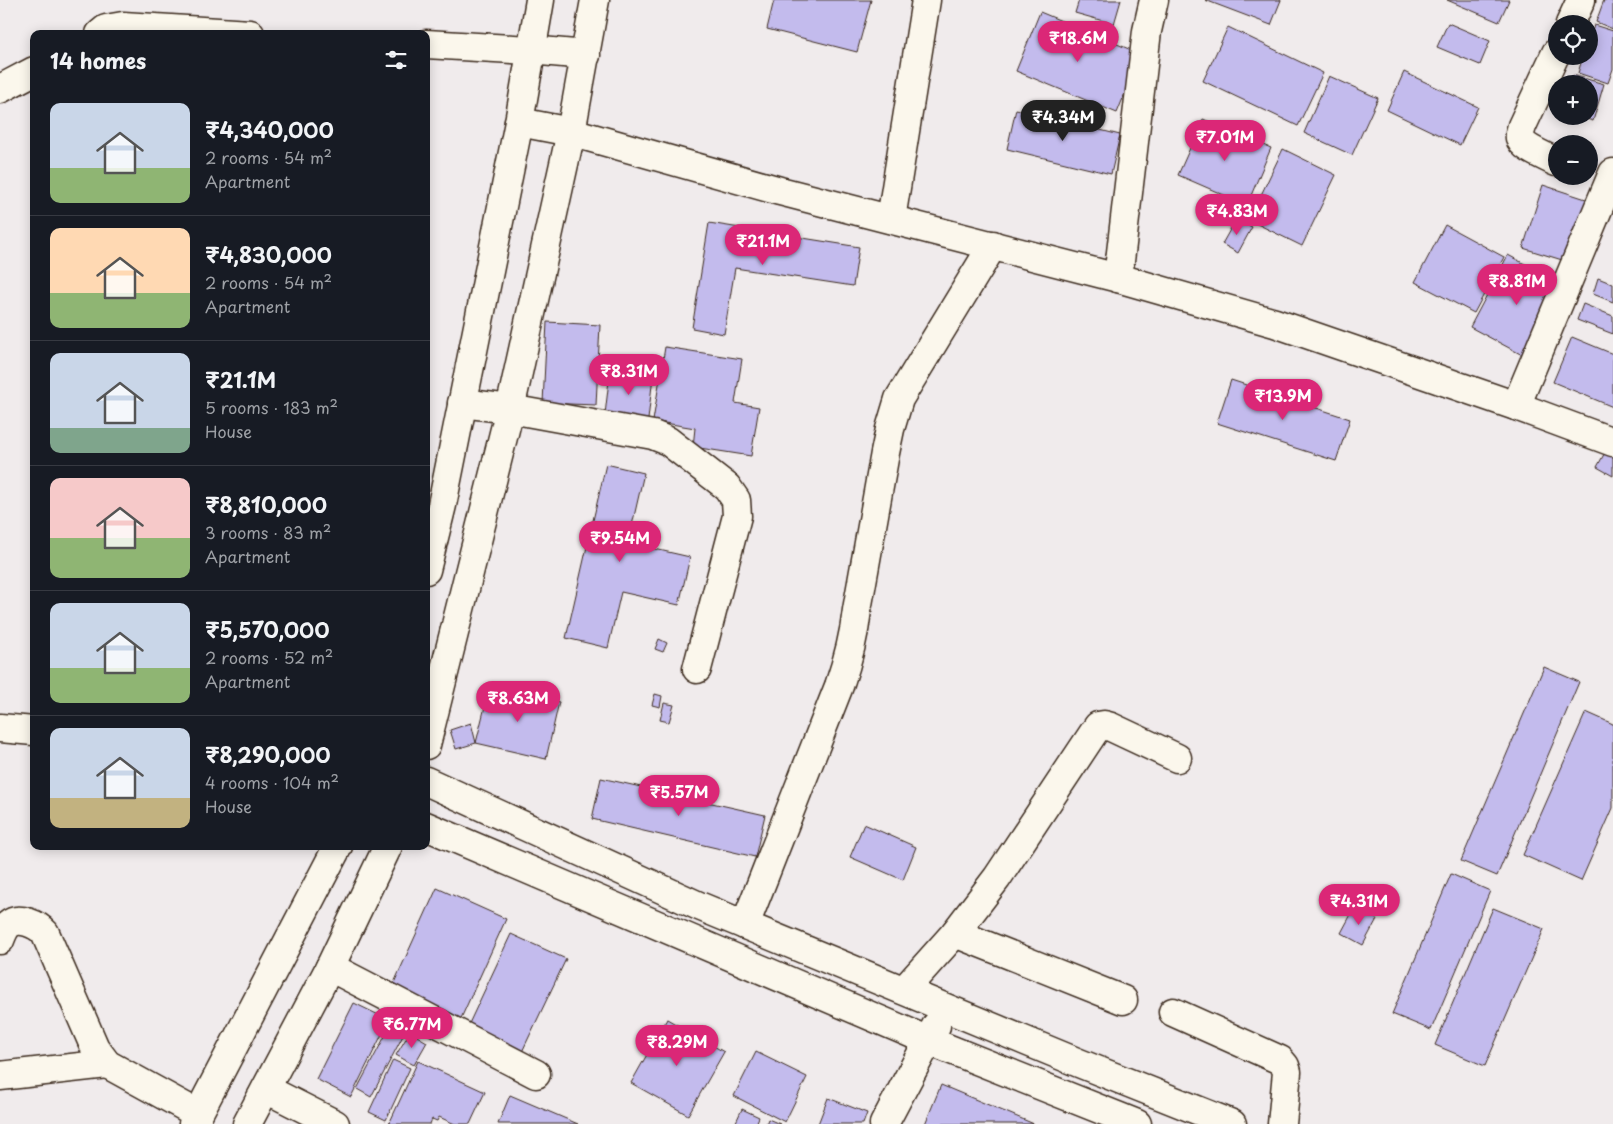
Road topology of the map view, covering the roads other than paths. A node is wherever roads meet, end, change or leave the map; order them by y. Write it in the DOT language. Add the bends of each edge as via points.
graph roads {
  1 [pos="540,0"];
  2 [pos="595,0"];
  3 [pos="926,0"];
  4 [pos="1154,0"];
  5 [pos="1581,0"];
  6 [pos="1574,15"];
  7 [pos="105,30"];
  8 [pos="186,30"];
  9 [pos="430,44"];
  10 [pos="530,50"];
  11 [pos="586,55"];
  12 [pos="1550,65"];
  13 [pos="30,73"];
  14 [pos="0,90"];
  15 [pos="518,122"];
  16 [pos="571,132"];
  17 [pos="1548,158"];
  18 [pos="1602,179"];
  19 [pos="890,219"];
  20 [pos="993,245"];
  21 [pos="1118,278"];
  22 [pos="462,403"];
  23 [pos="1516,406"];
  24 [pos="510,409"];
  25 [pos="1613,442"];
  26 [pos="430,554"];
  27 [pos="697,669"];
  28 [pos="0,728"];
  29 [pos="430,729"];
  30 [pos="30,731"];
  31 [pos="1177,758"];
  32 [pos="430,783"];
  33 [pos="430,828"];
  34 [pos="336,850"];
  35 [pos="386,850"];
  36 [pos="745,925"];
  37 [pos="955,933"];
  38 [pos="0,940"];
  39 [pos="330,967"];
  40 [pos="904,990"];
  41 [pos="1123,1000"];
  42 [pos="945,1007"];
  43 [pos="1173,1012"];
  44 [pos="929,1041"];
  45 [pos="107,1064"];
  46 [pos="536,1074"];
  47 [pos="0,1076"];
  48 [pos="266,1089"];
  49 [pos="196,1119"];
  50 [pos="1129,1123"];
  51 [pos="247,1124"];
  52 [pos="335,1124"];
  53 [pos="884,1124"];
  54 [pos="1232,1124"];
  55 [pos="1282,1124"];
  1 -- 10 [label="street"];
  2 -- 11 [label="street"];
  3 -- 19 [label="street"];
  4 -- 21 [label="street" via="1147,31"];
  5 -- 6 [label="street"];
  7 -- 8 [label="street" via="123,26"];
  9 -- 10 [label="street"];
  10 -- 11 [label="street"];
  10 -- 15 [label="street"];
  11 -- 16 [label="street"];
  12 -- 17 [label="street" via="1519,136 1528,148"];
  13 -- 14 [label="street"];
  15 -- 16 [label="street"];
  15 -- 22 [label="street"];
  16 -- 19 [label="street"];
  16 -- 24 [label="street"];
  18 -- 23 [label="street"];
  19 -- 20 [label="street"];
  20 -- 21 [label="street"];
  20 -- 36 [label="street" via="899,399 885,453 854,637 840,686"];
  21 -- 23 [label="street" via="1275,322"];
  22 -- 24 [label="street"];
  22 -- 26 [label="street"];
  23 -- 25 [label="street"];
  24 -- 27 [label="street" via="653,435 668,441 727,487 736,500 737,516"];
  24 -- 29 [label="street"];
  28 -- 30 [label="street"];
  31 -- 37 [label="street" via="1111,727 1098,726 1014,855"];
  32 -- 36 [label="street"];
  33 -- 44 [label="street"];
  34 -- 49 [label="street"];
  35 -- 39 [label="street"];
  36 -- 40 [label="street"];
  37 -- 40 [label="street"];
  37 -- 41 [label="street"];
  38 -- 45 [label="street" via="11,923 30,922 40,927 96,1048"];
  39 -- 46 [label="street"];
  39 -- 48 [label="street"];
  40 -- 42 [label="street"];
  42 -- 44 [label="street"];
  42 -- 54 [label="street"];
  43 -- 55 [label="street" via="1280,1060 1287,1072"];
  44 -- 50 [label="street"];
  44 -- 53 [label="street"];
  45 -- 47 [label="street"];
  45 -- 49 [label="street"];
  48 -- 51 [label="street"];
  48 -- 52 [label="street"];
}
